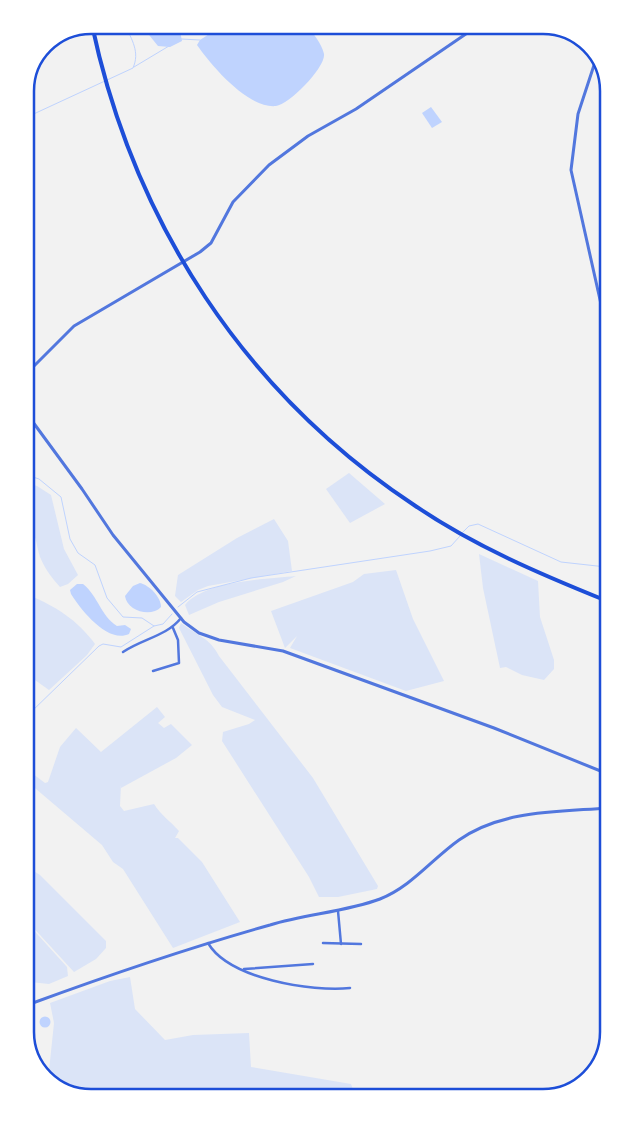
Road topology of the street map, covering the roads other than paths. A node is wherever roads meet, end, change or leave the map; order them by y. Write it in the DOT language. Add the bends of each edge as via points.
graph roads {
  1 [pos="94,34"];
  2 [pos="466,34"];
  3 [pos="594,65"];
  4 [pos="183,263"];
  5 [pos="598,290"];
  6 [pos="600,299"];
  7 [pos="34,366"];
  8 [pos="34,424"];
  9 [pos="600,598"];
  10 [pos="181,618"];
  11 [pos="173,628"];
  12 [pos="123,652"];
  13 [pos="153,671"];
  14 [pos="600,771"];
  15 [pos="600,809"];
  16 [pos="338,910"];
  17 [pos="208,943"];
  18 [pos="323,943"];
  19 [pos="341,944"];
  20 [pos="361,944"];
  21 [pos="313,964"];
  22 [pos="242,970"];
  23 [pos="350,988"];
  24 [pos="34,1003"];
  1 -- 4 [label="main road" via="132,161"];
  2 -- 4 [label="street" via="356,109 308,136 270,165 233,202 211,243"];
  3 -- 5 [label="street" via="578,114 571,170"];
  4 -- 7 [label="street" via="74,326"];
  4 -- 9 [label="main road" via="239,345 293,406 377,480 457,532 509,560"];
  5 -- 6 [label="street"];
  8 -- 10 [label="street" via="113,535"];
  10 -- 11 [label="street"];
  10 -- 14 [label="street" via="200,633 219,640 283,651 494,728"];
  11 -- 12 [label="street" via="137,642"];
  11 -- 13 [label="street" via="178,640 179,663"];
  15 -- 16 [label="street" via="499,820 459,840 403,887 380,899"];
  16 -- 17 [label="street" via="272,924"];
  16 -- 19 [label="street"];
  17 -- 22 [label="street" via="224,960"];
  17 -- 24 [label="street" via="133,966"];
  18 -- 19 [label="street"];
  19 -- 20 [label="street"];
  21 -- 22 [label="street"];
  22 -- 23 [label="street" via="299,985"];
}
